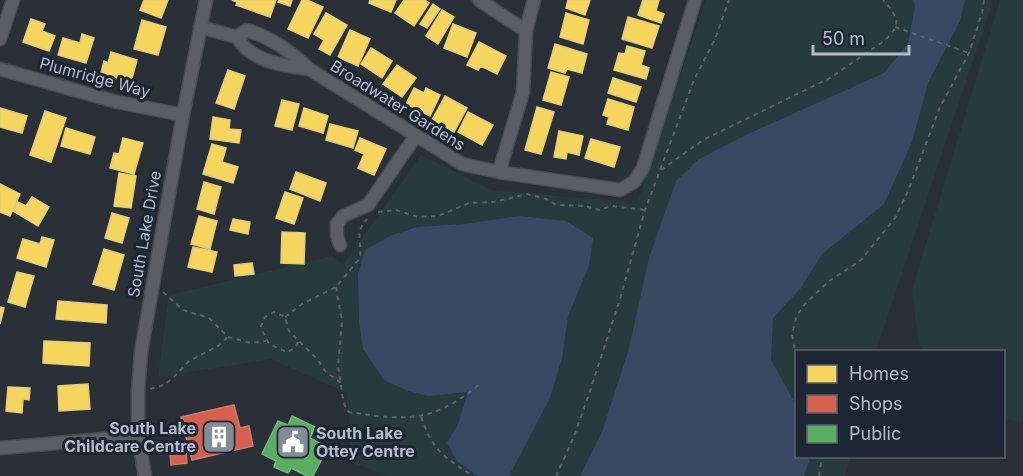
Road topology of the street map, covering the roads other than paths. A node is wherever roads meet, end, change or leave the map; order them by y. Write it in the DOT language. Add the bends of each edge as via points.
graph roads {
  1 [pos="13,0"];
  2 [pos="206,0"];
  3 [pos="479,0"];
  4 [pos="534,0"];
  5 [pos="695,0"];
  6 [pos="200,27"];
  7 [pos="526,31"];
  8 [pos="237,37"];
  9 [pos="0,39"];
  10 [pos="0,69"];
  11 [pos="309,69"];
  12 [pos="183,115"];
  13 [pos="415,137"];
  14 [pos="499,172"];
  15 [pos="340,245"];
  16 [pos="138,436"];
  17 [pos="0,448"];
  18 [pos="145,476"];
  1 -- 9 [label="street"];
  2 -- 6 [label="street, South Lake Drive"];
  3 -- 7 [label="street"];
  4 -- 7 [label="street"];
  5 -- 14 [label="street, Broadwater Gardens" via="654,136 634,182 620,190"];
  6 -- 8 [label="street, Broadwater Gardens"];
  6 -- 12 [label="street, South Lake Drive"];
  7 -- 14 [label="street" via="523,92"];
  8 -- 11 [label="street, Broadwater Gardens" via="243,47 270,61"];
  8 -- 11 [label="street, Broadwater Gardens" via="247,30 258,34 282,46"];
  10 -- 12 [label="street, Plumridge Way" via="117,102"];
  11 -- 13 [label="street, Broadwater Gardens"];
  12 -- 16 [label="street, South Lake Drive" via="144,329"];
  13 -- 14 [label="street, Broadwater Gardens" via="462,164"];
  13 -- 15 [label="street" via="368,205 344,216 337,224"];
  16 -- 17 [label="street"];
  16 -- 18 [label="street, South Lake Drive"];
}
